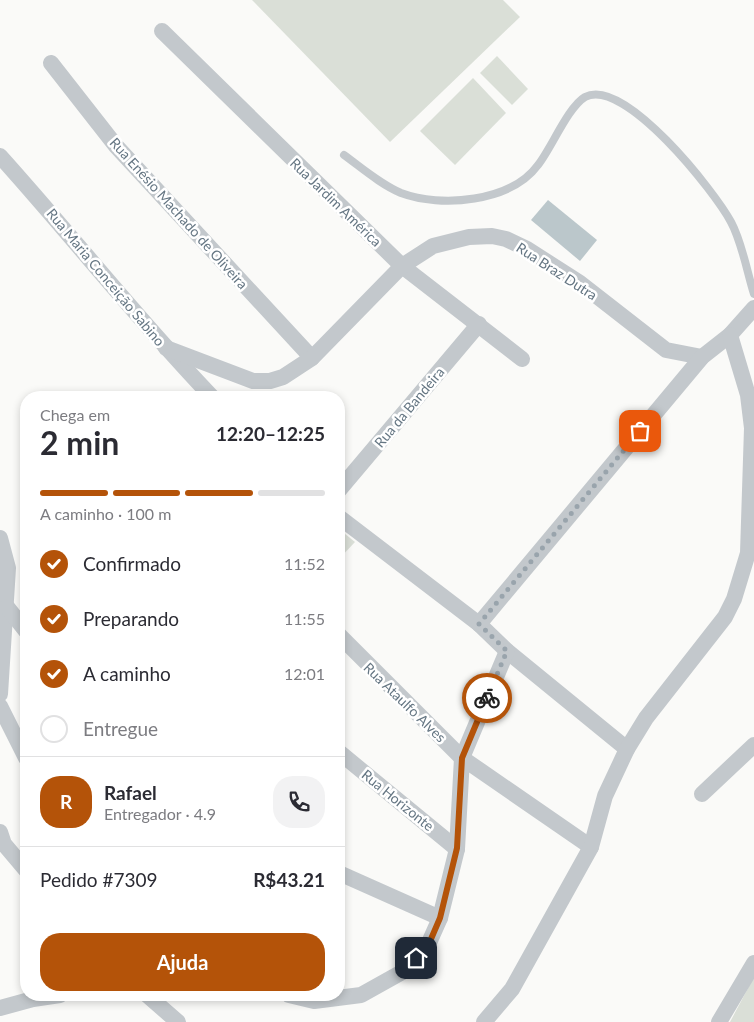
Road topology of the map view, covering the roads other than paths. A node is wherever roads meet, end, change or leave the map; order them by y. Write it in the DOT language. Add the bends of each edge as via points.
graph roads {
  1 [pos="162,31"];
  2 [pos="51,63"];
  3 [pos="344,155"];
  4 [pos="0,156"];
  5 [pos="402,266"];
  6 [pos="753,307"];
  7 [pos="479,324"];
  8 [pos="730,335"];
  9 [pos="166,348"];
  10 [pos="702,357"];
  11 [pos="312,358"];
  12 [pos="522,359"];
  13 [pos="206,391"];
  14 [pos="345,483"];
  15 [pos="345,522"];
  16 [pos="0,538"];
  17 [pos="7,607"];
  18 [pos="20,623"];
  19 [pos="479,624"];
  20 [pos="345,643"];
  21 [pos="507,651"];
  22 [pos="0,694"];
  23 [pos="0,706"];
  24 [pos="754,745"];
  25 [pos="20,746"];
  26 [pos="627,749"];
  27 [pos="345,757"];
  28 [pos="462,758"];
  29 [pos="702,794"];
  30 [pos="0,832"];
  31 [pos="457,848"];
  32 [pos="591,848"];
  33 [pos="20,863"];
  34 [pos="345,876"];
  35 [pos="440,918"];
  36 [pos="754,963"];
  37 [pos="345,997"];
  38 [pos="25,1001"];
  39 [pos="154,1001"];
  40 [pos="0,1008"];
  41 [pos="178,1022"];
  42 [pos="484,1022"];
  43 [pos="719,1022"];
  1 -- 5 [label="street, Rua Jardim América"];
  2 -- 11 [label="street, Rua Enésio Machado de Oliveira" via="116,146"];
  3 -- 6 [label="lane" via="402,193 437,199 482,198 505,191 531,174 575,107 586,97 612,98 627,106 668,141 706,182 732,223"];
  4 -- 9 [label="street, Rua Maria Conceição Sabino"];
  5 -- 7 [label="street, Rua Jardim América"];
  5 -- 10 [label="street, Rua Braz Dutra" via="433,246 469,237 506,239 580,283 666,350"];
  5 -- 11 [label="street, Rua Braz Dutra"];
  6 -- 8 [label="street"];
  7 -- 12 [label="street, Rua Jardim América"];
  7 -- 14 [label="street, Rua da Bandeira"];
  8 -- 10 [label="street"];
  8 -- 26 [label="street" via="748,395 752,428 748,553 734,600 725,617 646,718"];
  9 -- 11 [label="street, Rua Braz Dutra" via="253,381 283,377"];
  9 -- 13 [label="street, Rua Maria Conceição Sabino"];
  10 -- 19 [label="street"];
  15 -- 19 [label="street"];
  16 -- 17 [label="street" via="8,568"];
  17 -- 18 [label="street"];
  17 -- 22 [label="street"];
  19 -- 21 [label="street"];
  20 -- 28 [label="street, Rua Ataulfo Alves"];
  21 -- 26 [label="street"];
  21 -- 28 [label="street"];
  23 -- 25 [label="street"];
  24 -- 29 [label="street"];
  26 -- 32 [label="street" via="605,796"];
  27 -- 31 [label="street, Rua Horizonte"];
  28 -- 31 [label="street"];
  28 -- 32 [label="street, Rua Ataulfo Alves"];
  30 -- 33 [label="street" via="4,844"];
  31 -- 35 [label="street"];
  32 -- 42 [label="street" via="512,989"];
  34 -- 35 [label="street"];
  35 -- 37 [label="street" via="428,946 404,971 361,995"];
  36 -- 43 [label="street"];
  38 -- 40 [label="street"];
  39 -- 41 [label="street"];
}
